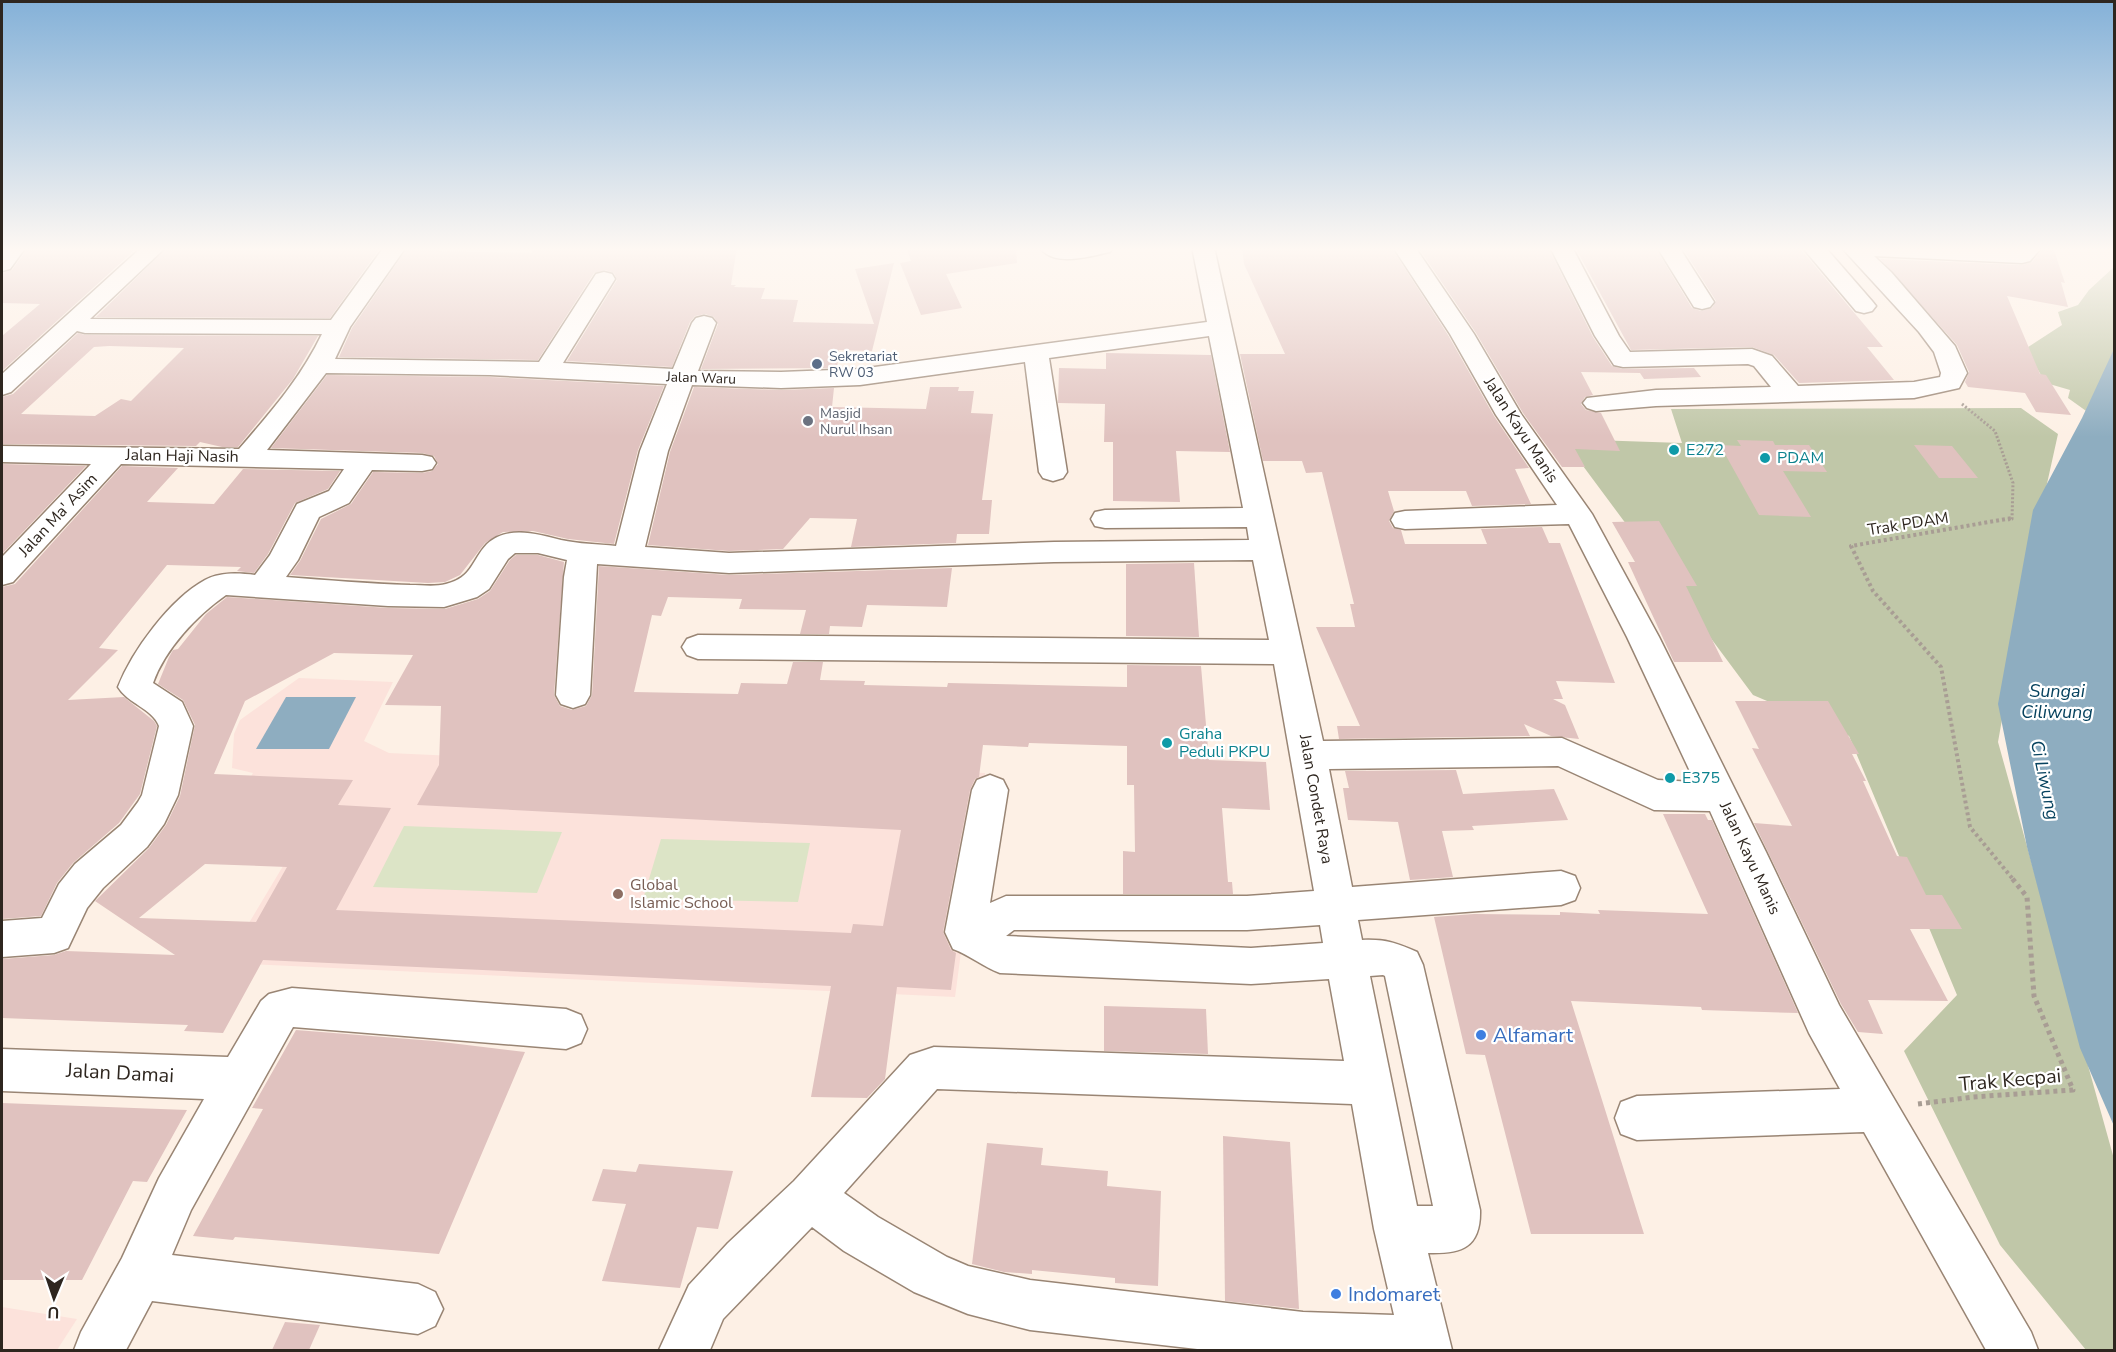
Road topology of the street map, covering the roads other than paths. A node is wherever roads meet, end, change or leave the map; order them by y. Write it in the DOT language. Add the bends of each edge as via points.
graph roads {
  1 [pos="86,310"];
  2 [pos="350,310"];
  3 [pos="584,310"];
  4 [pos="1217,310"];
  5 [pos="1446,310"];
  6 [pos="1595,310"];
  7 [pos="1912,310"];
  8 [pos="704,323"];
  9 [pos="85,326"];
  10 [pos="338,327"];
  11 [pos="1221,327"];
  12 [pos="1036,351"];
  13 [pos="1623,360"];
  14 [pos="319,366"];
  15 [pos="546,370"];
  16 [pos="681,378"];
  17 [pos="2,387"];
  18 [pos="1791,394"];
  19 [pos="1656,398"];
  20 [pos="1596,403"];
  21 [pos="2,454"];
  22 [pos="115,456"];
  23 [pos="246,458"];
  24 [pos="363,463"];
  25 [pos="422,463"];
  26 [pos="1053,472"];
  27 [pos="1578,514"];
  28 [pos="1105,519"];
  29 [pos="1405,520"];
  30 [pos="1262,534"];
  31 [pos="584,553"];
  32 [pos="628,556"];
  33 [pos="2,575"];
  34 [pos="263,585"];
  35 [pos="698,647"];
  36 [pos="1288,652"];
  37 [pos="573,695"];
  38 [pos="1309,755"];
  39 [pos="990,790"];
  40 [pos="1721,797"];
  41 [pos="1560,888"];
  42 [pos="1336,907"];
  43 [pos="976,937"];
  44 [pos="2,939"];
  45 [pos="1347,958"];
  46 [pos="566,1029"];
  47 [pos="2,1070"];
  48 [pos="238,1079"];
  49 [pos="1370,1083"];
  50 [pos="1875,1110"];
  51 [pos="1637,1118"];
  52 [pos="810,1197"];
  53 [pos="1398,1229"];
  54 [pos="139,1275"];
  55 [pos="418,1309"];
  56 [pos="1426,1346"];
  57 [pos="99,1350"];
  58 [pos="684,1350"];
  59 [pos="2013,1350"];
  1 -- 17 [label="street"];
  2 -- 10 [label="street"];
  3 -- 15 [label="street"];
  4 -- 11 [label="street, Jalan Condet Raya"];
  5 -- 27 [label="street, Jalan Kayu Manis" via="1509,415"];
  6 -- 13 [label="street"];
  7 -- 18 [label="street" via="1946,351 1954,373 1950,383 1914,390"];
  8 -- 16 [label="street"];
  9 -- 10 [label="street"];
  10 -- 14 [label="street"];
  11 -- 12 [label="street, Jalan Waru"];
  11 -- 30 [label="street, Jalan Condet Raya"];
  12 -- 16 [label="street, Jalan Waru" via="860,377"];
  12 -- 26 [label="street"];
  13 -- 18 [label="street" via="1752,356 1762,361"];
  13 -- 19 [label="street"];
  14 -- 15 [label="street, Jalan Waru"];
  14 -- 23 [label="street, Jalan Haji Nasih"];
  15 -- 16 [label="street, Jalan Waru"];
  16 -- 32 [label="street" via="654,451"];
  18 -- 19 [label="street"];
  19 -- 20 [label="street"];
  21 -- 22 [label="street, Jalan Haji Nasih"];
  22 -- 23 [label="street, Jalan Haji Nasih"];
  22 -- 33 [label="street, Jalan Ma' Asim"];
  23 -- 24 [label="street"];
  24 -- 25 [label="street"];
  24 -- 34 [label="street" via="339,497 307,511 283,560"];
  27 -- 29 [label="street"];
  27 -- 40 [label="street, Jalan Kayu Manis"];
  28 -- 30 [label="street"];
  30 -- 32 [label="street" via="1054,552 729,563"];
  30 -- 36 [label="street, Jalan Condet Raya"];
  31 -- 32 [label="street"];
  31 -- 34 [label="street" via="540,543 506,545 478,582 444,596"];
  31 -- 37 [label="street" via="579,577"];
  34 -- 44 [label="street" via="218,586 173,626 137,676 135,687 170,711 176,726 160,795 151,813 134,836 89,876 54,935"];
  35 -- 36 [label="street"];
  36 -- 38 [label="street, Jalan Condet Raya"];
  38 -- 40 [label="street" via="1562,752 1654,795"];
  38 -- 42 [label="street, Jalan Condet Raya"];
  39 -- 43 [label="street" via="965,932"];
  40 -- 50 [label="street, Jalan Kayu Manis" via="1824,1019"];
  41 -- 42 [label="street" via="1366,901"];
  42 -- 43 [label="street" via="1247,913 1006,913"];
  42 -- 45 [label="street, Jalan Condet Raya"];
  43 -- 45 [label="street" via="1000,955 1251,966"];
  45 -- 49 [label="street, Jalan Condet Raya"];
  45 -- 53 [label="street" via="1385,957 1403,965 1407,972 1458,1210 1457,1224 1451,1230"];
  46 -- 48 [label="street" via="292,1006 276,1015"];
  47 -- 48 [label="street, Jalan Damai"];
  48 -- 54 [label="street" via="175,1194"];
  49 -- 52 [label="street" via="934,1068 925,1070"];
  49 -- 53 [label="street, Jalan Condet Raya"];
  50 -- 51 [label="street"];
  50 -- 59 [label="street, Jalan Kayu Manis"];
  52 -- 56 [label="street" via="869,1239 932,1275 968,1290 1030,1305 1303,1337"];
  52 -- 58 [label="street" via="706,1302"];
  53 -- 56 [label="street, Jalan Condet Raya"];
  54 -- 55 [label="street"];
  54 -- 57 [label="street"];
}
